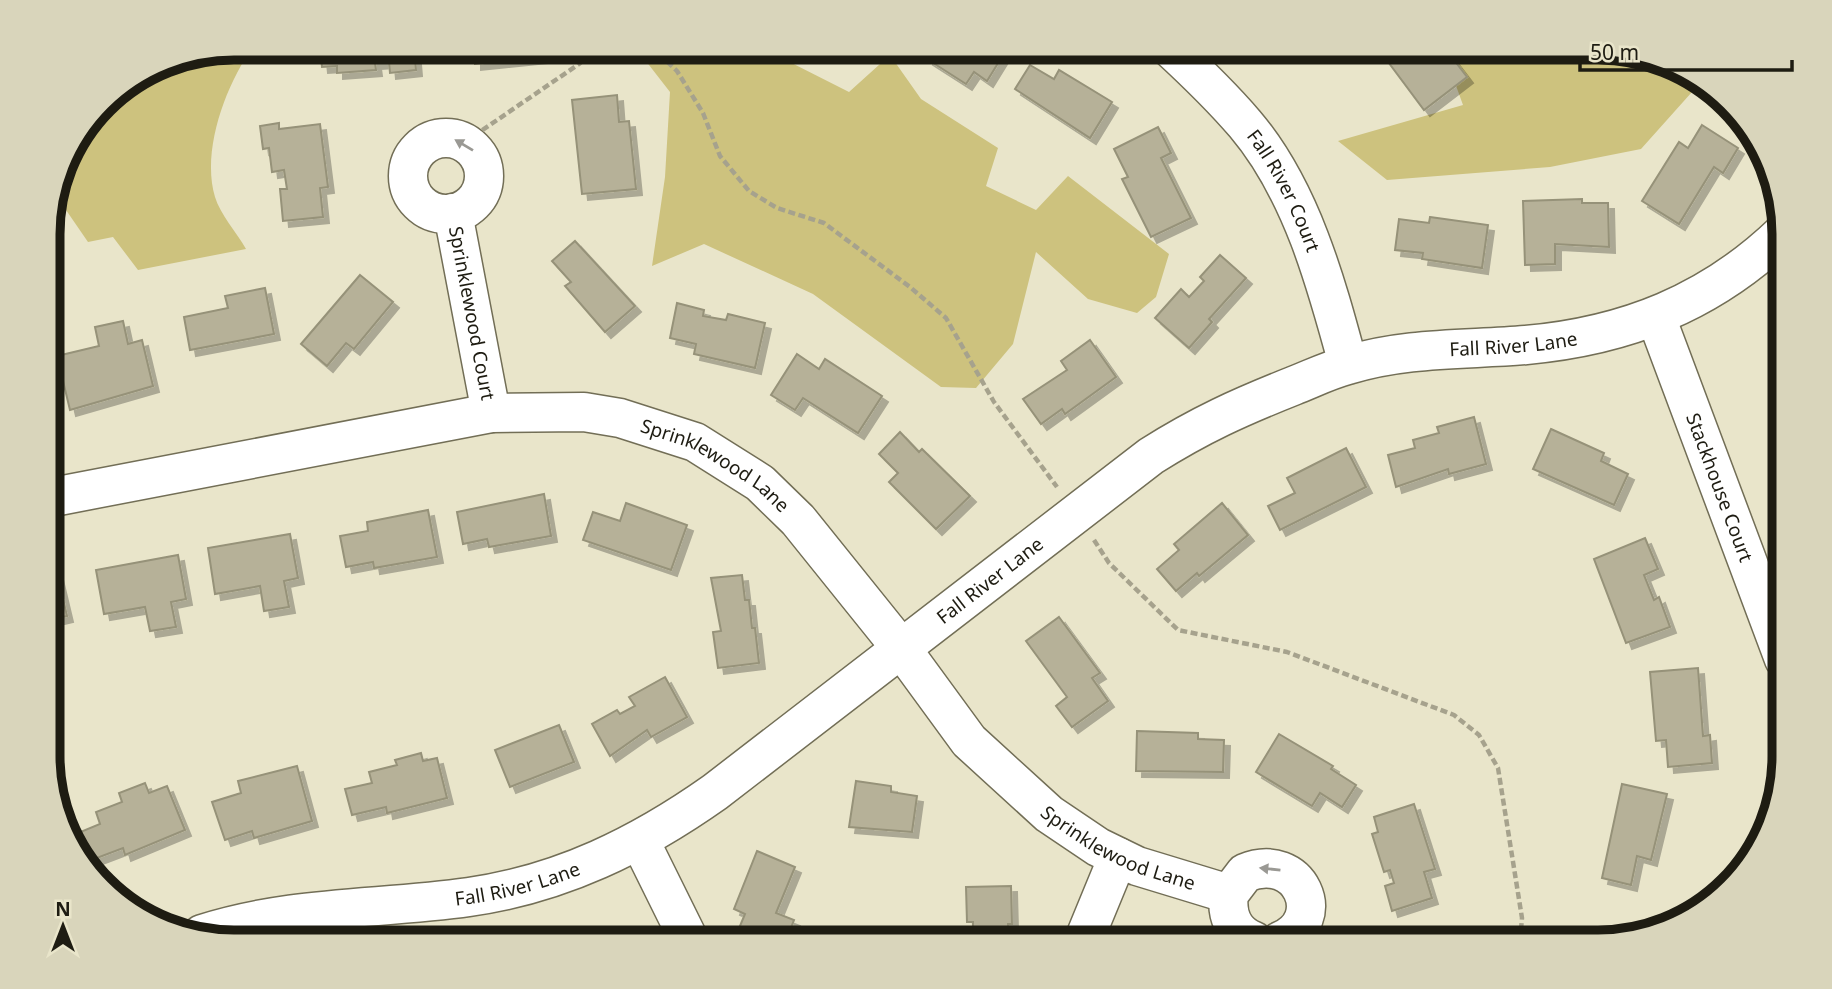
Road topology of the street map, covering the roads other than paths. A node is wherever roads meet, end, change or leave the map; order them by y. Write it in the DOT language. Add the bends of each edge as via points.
graph roads {
  1 [pos="1181,60"];
  2 [pos="453,213"];
  3 [pos="1772,242"];
  4 [pos="1656,317"];
  5 [pos="1348,364"];
  6 [pos="491,413"];
  7 [pos="60,496"];
  8 [pos="1772,627"];
  9 [pos="901,648"];
  10 [pos="640,841"];
  11 [pos="1118,857"];
  12 [pos="1229,894"];
  13 [pos="218,929"];
  14 [pos="1088,929"];
  15 [pos="1236,929"];
  16 [pos="1296,929"];
  17 [pos="684,930"];
  1 -- 5 [label="street, Fall River Court" via="1246,125 1272,163 1297,209 1322,274"];
  2 -- 2 [label="street, Sprinklewood Court, one-way" via="475,200 484,176 482,162 465,142 439,138 416,151 407,176 416,201 426,209"];
  2 -- 6 [label="street, Sprinklewood Court"];
  3 -- 4 [label="street, Fall River Lane" via="1731,277"];
  4 -- 5 [label="street, Fall River Lane" via="1612,332 1567,340 1432,350"];
  4 -- 8 [label="street, Stackhouse Court"];
  5 -- 9 [label="street, Fall River Lane" via="1194,428"];
  6 -- 7 [label="street, Sprinklewood Lane"];
  6 -- 9 [label="street, Sprinklewood Lane" via="584,412 620,418 695,442 760,483 798,520"];
  9 -- 10 [label="street, Fall River Lane" via="715,792"];
  9 -- 11 [label="street, Sprinklewood Lane" via="969,741 1013,784 1049,814"];
  10 -- 13 [label="street, Fall River Lane" via="604,860 540,883 469,897 248,919"];
  10 -- 17 [label="street"];
  11 -- 12 [label="street, Sprinklewood Lane"];
  11 -- 14 [label="street"];
  12 -- 15 [label="street"];
  16 -- 12 [label="street, one-way" via="1304,916 1302,889 1294,878 1271,867 1257,867 1244,873"];
}
